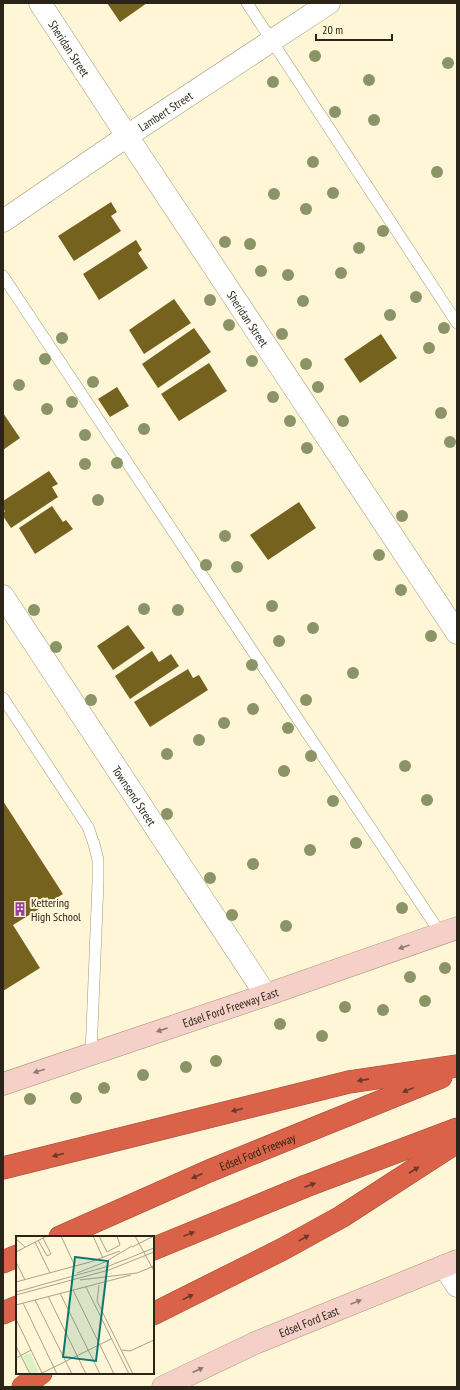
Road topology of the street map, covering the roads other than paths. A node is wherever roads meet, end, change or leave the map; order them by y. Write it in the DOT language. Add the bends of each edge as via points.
graph roads {
  1 [pos="40,3"];
  2 [pos="247,3"];
  3 [pos="329,3"];
  4 [pos="272,41"];
  5 [pos="126,136"];
  6 [pos="3,221"];
  7 [pos="3,276"];
  8 [pos="457,323"];
  9 [pos="3,596"];
  10 [pos="457,633"];
  11 [pos="3,698"];
  12 [pos="449,931"];
  13 [pos="266,995"];
  14 [pos="90,1054"];
  15 [pos="457,1066"];
  16 [pos="457,1071"];
  17 [pos="3,1084"];
  18 [pos="457,1129"];
  19 [pos="457,1142"];
  20 [pos="3,1168"];
  21 [pos="62,1236"];
  22 [pos="154,1248"];
  23 [pos="16,1256"];
  24 [pos="3,1262"];
  25 [pos="450,1263"];
  26 [pos="457,1286"];
  27 [pos="16,1307"];
  28 [pos="3,1313"];
  29 [pos="154,1314"];
  30 [pos="40,1374"];
  31 [pos="23,1387"];
  32 [pos="163,1387"];
  1 -- 5 [label="street, Sheridan Street"];
  2 -- 4 [label="lane"];
  3 -- 4 [label="street, Lambert Street"];
  4 -- 5 [label="street, Lambert Street"];
  4 -- 8 [label="lane"];
  5 -- 6 [label="street, Lambert Street"];
  5 -- 10 [label="street, Sheridan Street"];
  7 -- 12 [label="lane"];
  9 -- 13 [label="street, Townsend Street"];
  11 -- 14 [label="lane" via="88,827 98,860"];
  12 -- 13 [label="street, Edsel Ford Freeway East, one-way"];
  13 -- 14 [label="street, Edsel Ford Freeway East, one-way"];
  14 -- 17 [label="street, Edsel Ford Freeway East, one-way"];
  15 -- 20 [label="highway, one-way" via="349,1082"];
  16 -- 21 [label="highway, Edsel Ford Freeway, one-way" via="209,1171"];
  22 -- 18 [label="highway, one-way"];
  29 -- 19 [label="highway, one-way" via="342,1217"];
  23 -- 24 [label="highway"];
  25 -- 26 [label="street"];
  32 -- 25 [label="street, Edsel Ford East, one-way" via="255,1343"];
  27 -- 28 [label="highway"];
  30 -- 31 [label="highway"];
}
